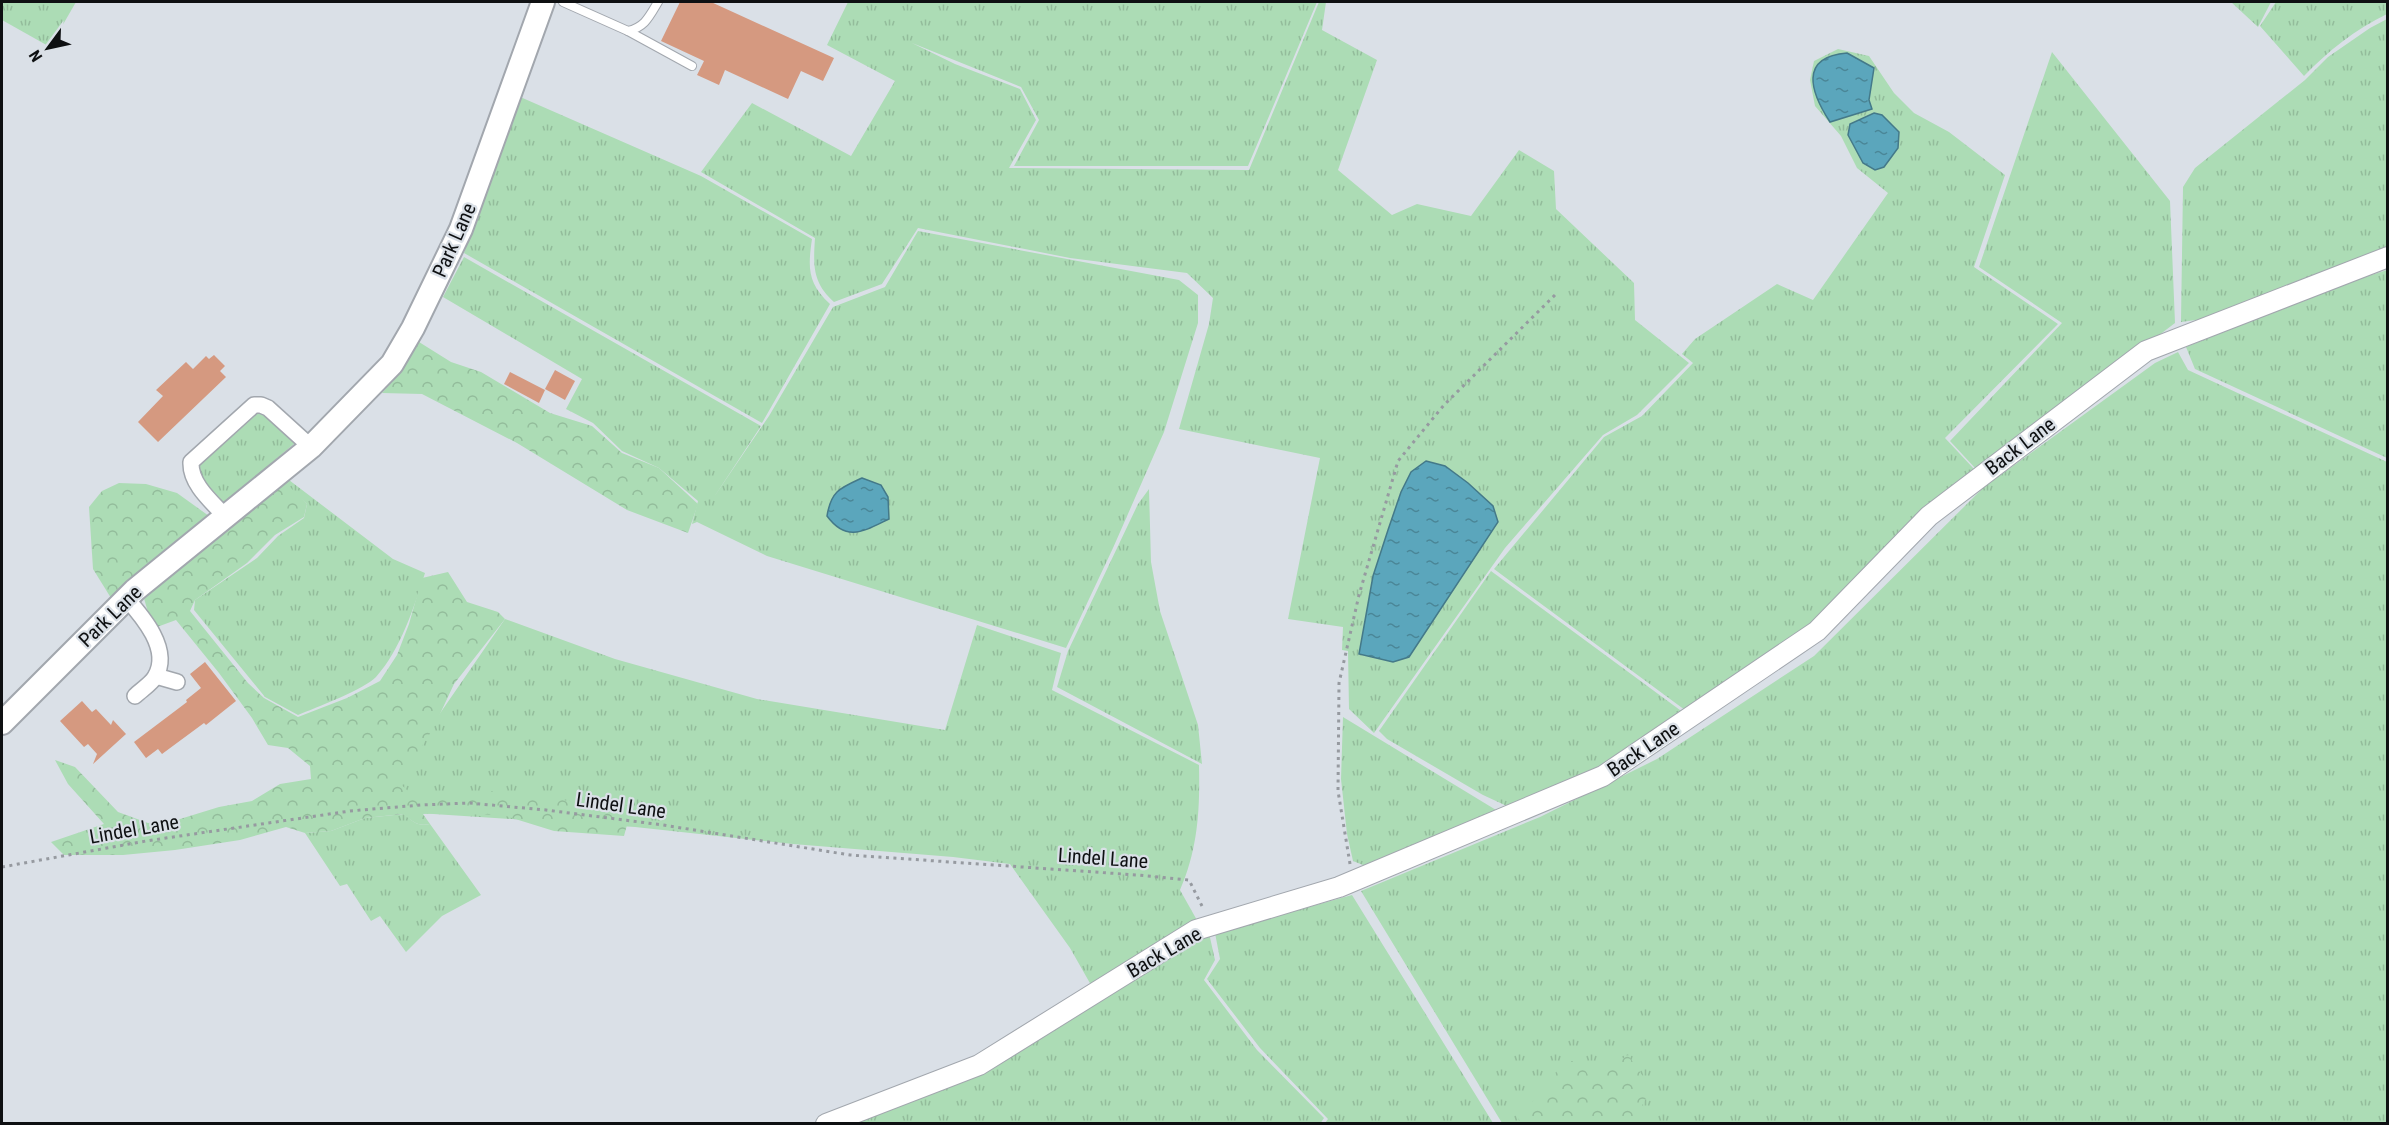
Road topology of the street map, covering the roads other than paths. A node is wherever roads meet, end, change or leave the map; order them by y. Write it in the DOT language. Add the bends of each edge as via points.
graph roads {
  1 [pos="543,2"];
  2 [pos="563,2"];
  3 [pos="658,2"];
  4 [pos="628,31"];
  5 [pos="692,66"];
  6 [pos="2388,257"];
  7 [pos="311,447"];
  8 [pos="226,517"];
  9 [pos="126,598"];
  10 [pos="156,676"];
  11 [pos="177,682"];
  12 [pos="135,696"];
  13 [pos="2,723"];
  14 [pos="826,1124"];
  1 -- 7 [label="main road, Park Lane" via="461,229 413,328 392,364"];
  2 -- 4 [label="lane"];
  3 -- 4 [label="lane" via="646,23"];
  4 -- 5 [label="lane"];
  6 -- 14 [label="street, Back Lane" via="2146,351 1929,516 1817,631 1603,777 1353,881 1196,930 979,1065"];
  7 -- 8 [label="main road, Park Lane"];
  7 -- 8 [label="street" via="268,408 254,405 191,462 197,483"];
  8 -- 9 [label="main road, Park Lane"];
  9 -- 10 [label="street" via="155,636 159,663"];
  9 -- 13 [label="main road, Park Lane"];
  10 -- 11 [label="street"];
  10 -- 12 [label="street"];
}
